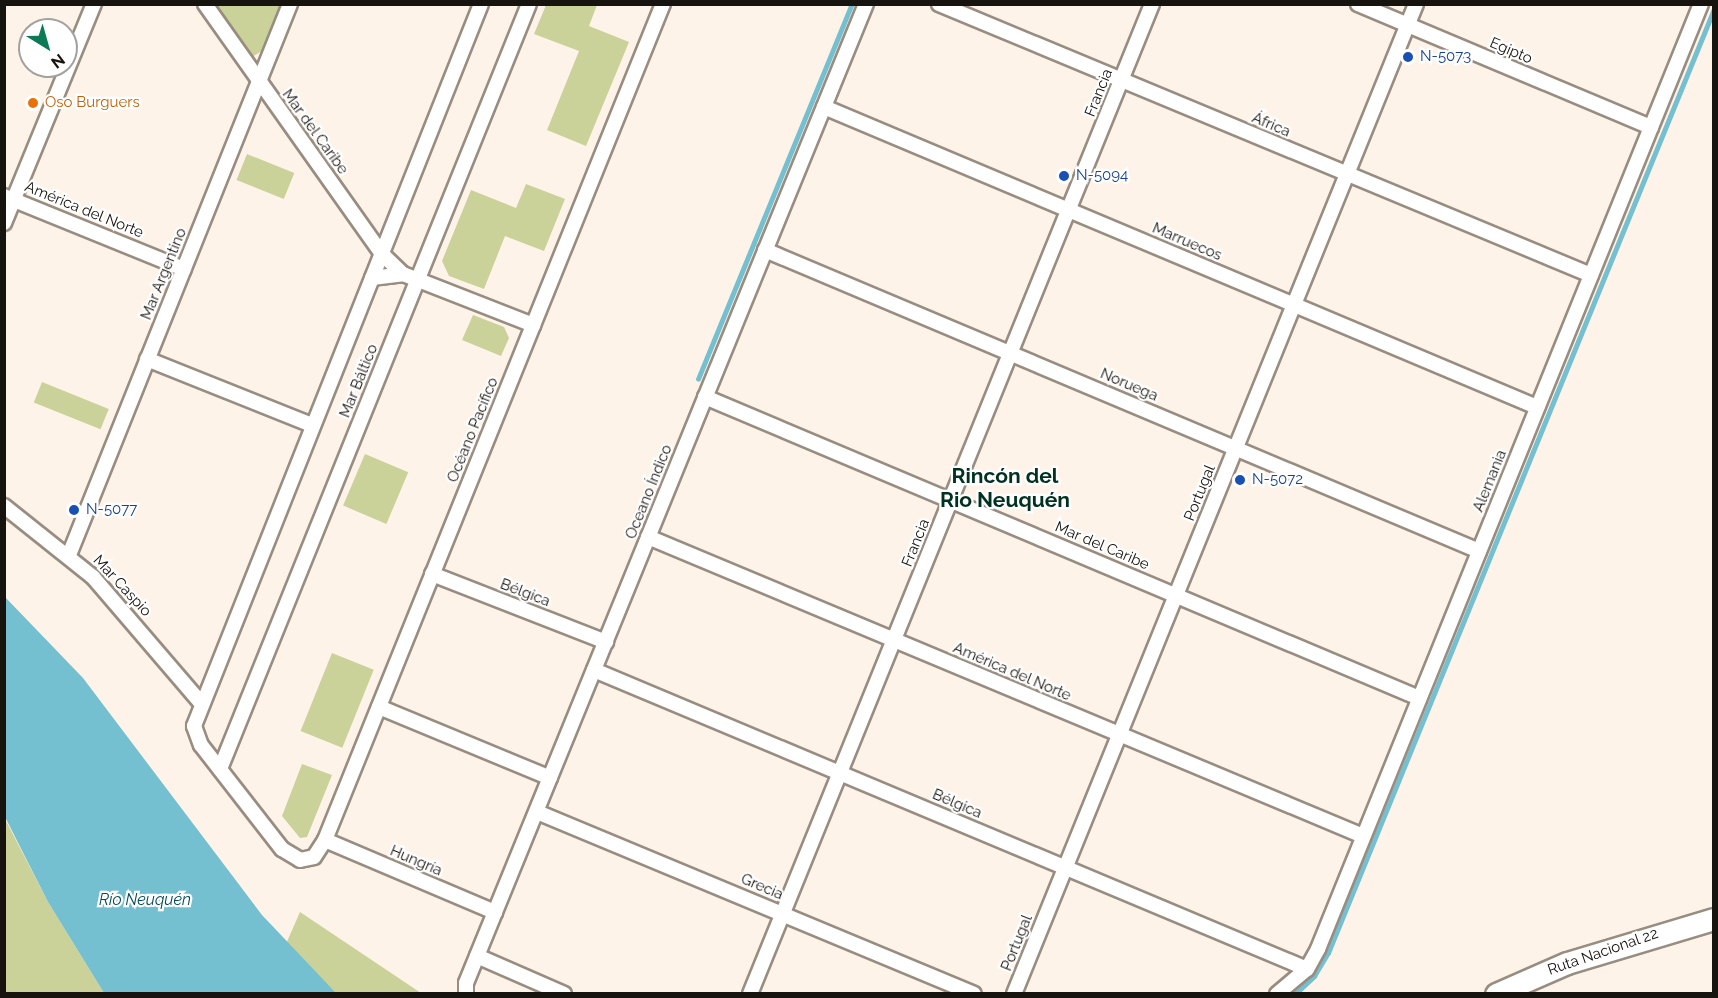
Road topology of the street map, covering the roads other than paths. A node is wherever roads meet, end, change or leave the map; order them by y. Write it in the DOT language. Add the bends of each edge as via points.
graph roads {
  1 [pos="94,4"];
  2 [pos="205,4"];
  3 [pos="290,4"];
  4 [pos="481,4"];
  5 [pos="529,4"];
  6 [pos="663,4"];
  7 [pos="866,4"];
  8 [pos="939,4"];
  9 [pos="1152,4"];
  10 [pos="1358,4"];
  11 [pos="1416,4"];
  12 [pos="1701,4"];
  13 [pos="1408,25"];
  14 [pos="1121,80"];
  15 [pos="259,82"];
  16 [pos="824,107"];
  17 [pos="1651,127"];
  18 [pos="1347,174"];
  19 [pos="9,198"];
  20 [pos="1068,210"];
  21 [pos="4,224"];
  22 [pos="765,250"];
  23 [pos="381,253"];
  24 [pos="184,269"];
  25 [pos="403,274"];
  26 [pos="1591,275"];
  27 [pos="372,278"];
  28 [pos="418,280"];
  29 [pos="1294,305"];
  30 [pos="533,325"];
  31 [pos="1010,353"];
  32 [pos="147,359"];
  33 [pos="705,397"];
  34 [pos="1537,407"];
  35 [pos="312,425"];
  36 [pos="1236,448"];
  37 [pos="951,501"];
  38 [pos="4,506"];
  39 [pos="648,537"];
  40 [pos="1479,551"];
  41 [pos="69,555"];
  42 [pos="432,574"];
  43 [pos="1176,595"];
  44 [pos="894,640"];
  45 [pos="606,642"];
  46 [pos="594,670"];
  47 [pos="1419,698"];
  48 [pos="201,703"];
  49 [pos="378,707"];
  50 [pos="1119,734"];
  51 [pos="220,769"];
  52 [pos="840,773"];
  53 [pos="550,778"];
  54 [pos="537,812"];
  55 [pos="1363,836"];
  56 [pos="325,840"];
  57 [pos="1065,868"];
  58 [pos="495,912"];
  59 [pos="783,914"];
  60 [pos="1713,919"];
  61 [pos="477,956"];
  62 [pos="1307,969"];
  63 [pos="466,993"];
  64 [pos="564,993"];
  65 [pos="750,993"];
  66 [pos="974,993"];
  67 [pos="1014,993"];
  68 [pos="1278,993"];
  69 [pos="1496,993"];
  1 -- 19 [label="street"];
  2 -- 15 [label="street, Mar del Caribe"];
  3 -- 15 [label="street, Mar Argentino"];
  4 -- 23 [label="street, Mar Báltico"];
  5 -- 28 [label="street, Mar Báltico"];
  6 -- 30 [label="street, Océano Pacífico"];
  7 -- 16 [label="street, Oceano Índico"];
  8 -- 14 [label="street, África"];
  9 -- 14 [label="street, Francia"];
  10 -- 13 [label="street, Egipto"];
  11 -- 13 [label="street, Portugal"];
  12 -- 17 [label="street, Alemania"];
  13 -- 17 [label="street, Egipto"];
  13 -- 18 [label="street, Portugal"];
  14 -- 18 [label="street, África"];
  14 -- 20 [label="street, Francia"];
  15 -- 23 [label="street, Mar del Caribe"];
  15 -- 24 [label="street, Mar Argentino"];
  16 -- 20 [label="street, Marruecos"];
  16 -- 22 [label="street, Oceano Índico"];
  17 -- 26 [label="street, Alemania"];
  18 -- 26 [label="street, África"];
  18 -- 29 [label="street, Portugal"];
  19 -- 21 [label="street"];
  19 -- 24 [label="street, América del Norte"];
  20 -- 29 [label="street, Marruecos"];
  20 -- 31 [label="street, Francia"];
  22 -- 31 [label="street, Noruega"];
  22 -- 33 [label="street, Oceano Índico"];
  23 -- 25 [label="street, Mar del Caribe"];
  23 -- 27 [label="street, Mar Báltico"];
  24 -- 32 [label="street, Mar Argentino"];
  25 -- 27 [label="street, Mar del Caribe"];
  25 -- 28 [label="street, Mar del Caribe"];
  26 -- 34 [label="street, Alemania"];
  27 -- 35 [label="street, Mar Báltico"];
  28 -- 30 [label="street, Mar del Caribe"];
  28 -- 51 [label="street, Mar Báltico"];
  29 -- 34 [label="street, Marruecos"];
  29 -- 36 [label="street, Portugal"];
  30 -- 42 [label="street, Océano Pacífico"];
  31 -- 36 [label="street, Noruega"];
  31 -- 37 [label="street, Francia"];
  32 -- 35 [label="street"];
  32 -- 41 [label="street, Mar Argentino"];
  33 -- 37 [label="street, Mar del Caribe"];
  33 -- 39 [label="street, Oceano Índico"];
  34 -- 40 [label="street, Alemania"];
  35 -- 48 [label="street, Mar Báltico"];
  36 -- 40 [label="street, Noruega"];
  36 -- 43 [label="street, Portugal"];
  37 -- 43 [label="street, Mar del Caribe"];
  37 -- 44 [label="street, Francia"];
  38 -- 41 [label="street, Mar Caspio"];
  39 -- 44 [label="street, América del Norte"];
  39 -- 45 [label="street, Oceano Índico"];
  40 -- 47 [label="street, Alemania"];
  41 -- 48 [label="street, Mar Caspio" via="106,590"];
  42 -- 45 [label="street, Bélgica"];
  42 -- 49 [label="street, Océano Pacífico"];
  43 -- 47 [label="street, Mar del Caribe"];
  43 -- 50 [label="street, Portugal"];
  44 -- 50 [label="street, América del Norte"];
  44 -- 52 [label="street, Francia"];
  45 -- 46 [label="street, Oceano Índico"];
  46 -- 52 [label="street, Bélgica"];
  46 -- 53 [label="street, Oceano Índico"];
  47 -- 55 [label="street, Alemania"];
  48 -- 51 [label="street, Mar Báltico" via="194,726 197,739"];
  49 -- 53 [label="street"];
  49 -- 56 [label="street, Océano Pacífico"];
  50 -- 55 [label="street, América del Norte"];
  50 -- 57 [label="street, Portugal"];
  51 -- 56 [label="street, Océano Pacífico" via="286,853 305,860 317,854"];
  52 -- 57 [label="street, Bélgica"];
  52 -- 59 [label="street, Francia"];
  53 -- 54 [label="street, Oceano Índico"];
  54 -- 58 [label="street, Oceano Índico"];
  54 -- 59 [label="street, Grecia"];
  55 -- 62 [label="street, Alemania"];
  56 -- 58 [label="street, Hungría"];
  57 -- 62 [label="street, Bélgica"];
  57 -- 67 [label="street, Portugal"];
  58 -- 61 [label="street, Oceano Índico"];
  59 -- 65 [label="street, Francia"];
  59 -- 66 [label="street, Grecia"];
  60 -- 69 [label="highway, Ruta Nacional 22" via="1567,963"];
  61 -- 63 [label="street, Oceano Índico"];
  61 -- 64 [label="street"];
  62 -- 68 [label="street"];
}
